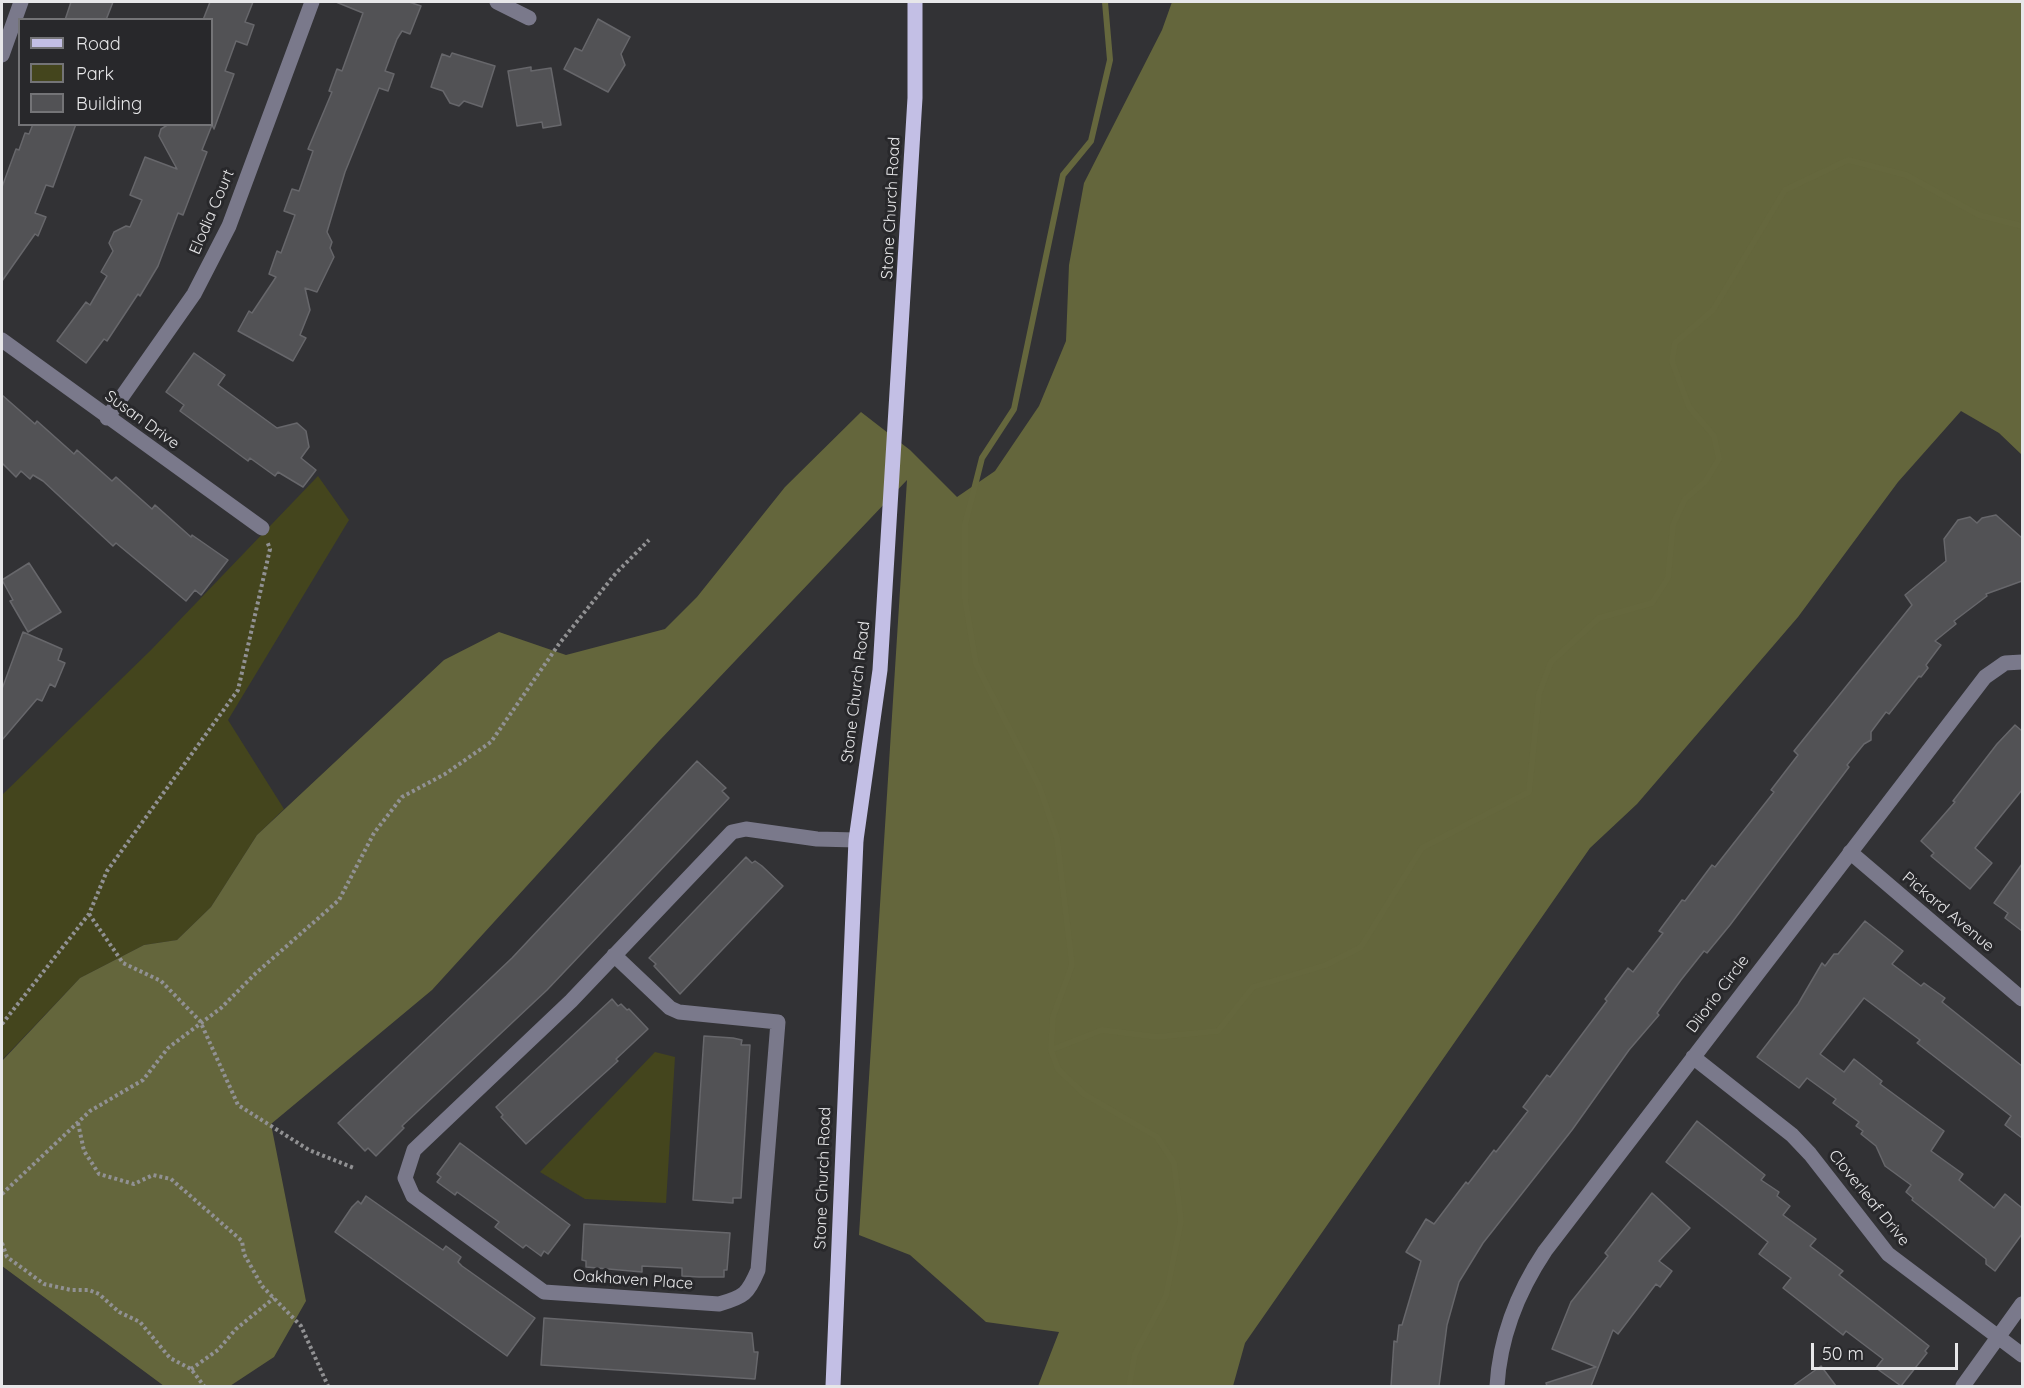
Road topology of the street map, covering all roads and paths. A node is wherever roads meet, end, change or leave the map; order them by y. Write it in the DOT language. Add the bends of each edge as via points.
graph roads {
  1 [pos="21,2"];
  2 [pos="312,2"];
  3 [pos="497,2"];
  4 [pos="915,2"];
  5 [pos="529,18"];
  6 [pos="2,55"];
  7 [pos="2,340"];
  8 [pos="107,418"];
  9 [pos="262,528"];
  10 [pos="649,540"];
  11 [pos="2022,662"];
  12 [pos="856,840"];
  13 [pos="1850,852"];
  14 [pos="89,914"];
  15 [pos="614,955"];
  16 [pos="2022,999"];
  17 [pos="200,1022"];
  18 [pos="2,1024"];
  19 [pos="1694,1057"];
  20 [pos="78,1123"];
  21 [pos="354,1168"];
  22 [pos="2,1194"];
  23 [pos="2,1243"];
  24 [pos="274,1298"];
  25 [pos="2022,1304"];
  26 [pos="1998,1337"];
  27 [pos="2022,1355"];
  28 [pos="191,1369"];
  29 [pos="204,1386"];
  30 [pos="328,1386"];
  31 [pos="833,1386"];
  32 [pos="1497,1386"];
  33 [pos="1963,1386"];
  1 -- 6 [label="street"];
  2 -- 8 [label="street, Elodia Court" via="229,226 194,294"];
  3 -- 5 [label="street"];
  4 -- 12 [label="main road, Stone Church Road" via="915,98 880,670"];
  7 -- 8 [label="street, Susan Drive"];
  8 -- 9 [label="street, Susan Drive"];
  9 -- 14 [label="path" via="270,549 238,690 107,871"];
  10 -- 17 [label="path" via="616,573 558,644 491,742 445,774 402,797 374,833 339,900 221,1008"];
  11 -- 13 [label="street, Diiorio Circle" via="2005,663 1985,677"];
  12 -- 15 [label="street, Oakhaven Place" via="746,829 732,832"];
  12 -- 31 [label="main road, Stone Church Road"];
  13 -- 16 [label="street, Pickard Avenue"];
  13 -- 19 [label="street, Diiorio Circle"];
  14 -- 17 [label="path" via="123,963 161,981"];
  14 -- 18 [label="path"];
  15 -- 15 [label="street, Oakhaven Place" via="414,1150 405,1178 413,1196 544,1292 719,1304 739,1299 749,1290 758,1270 778,1023 679,1012"];
  17 -- 20 [label="path" via="168,1048 143,1080 90,1111"];
  17 -- 21 [label="path" via="238,1105 309,1150"];
  19 -- 26 [label="street, Cloverleaf Drive" via="1792,1136 1888,1254"];
  19 -- 32 [label="street, Diiorio Circle" via="1533,1268 1503,1340"];
  20 -- 22 [label="path"];
  20 -- 24 [label="path" via="84,1151 99,1174 134,1184 153,1175 171,1179 242,1241 262,1286"];
  23 -- 28 [label="path" via="6,1257 44,1284 99,1294 119,1312 140,1322 170,1358"];
  24 -- 28 [label="path" via="236,1329 218,1350"];
  24 -- 30 [label="path" via="301,1326"];
  25 -- 26 [label="street"];
  26 -- 27 [label="street, Cloverleaf Drive"];
  26 -- 33 [label="street"];
  28 -- 29 [label="path"];
}
